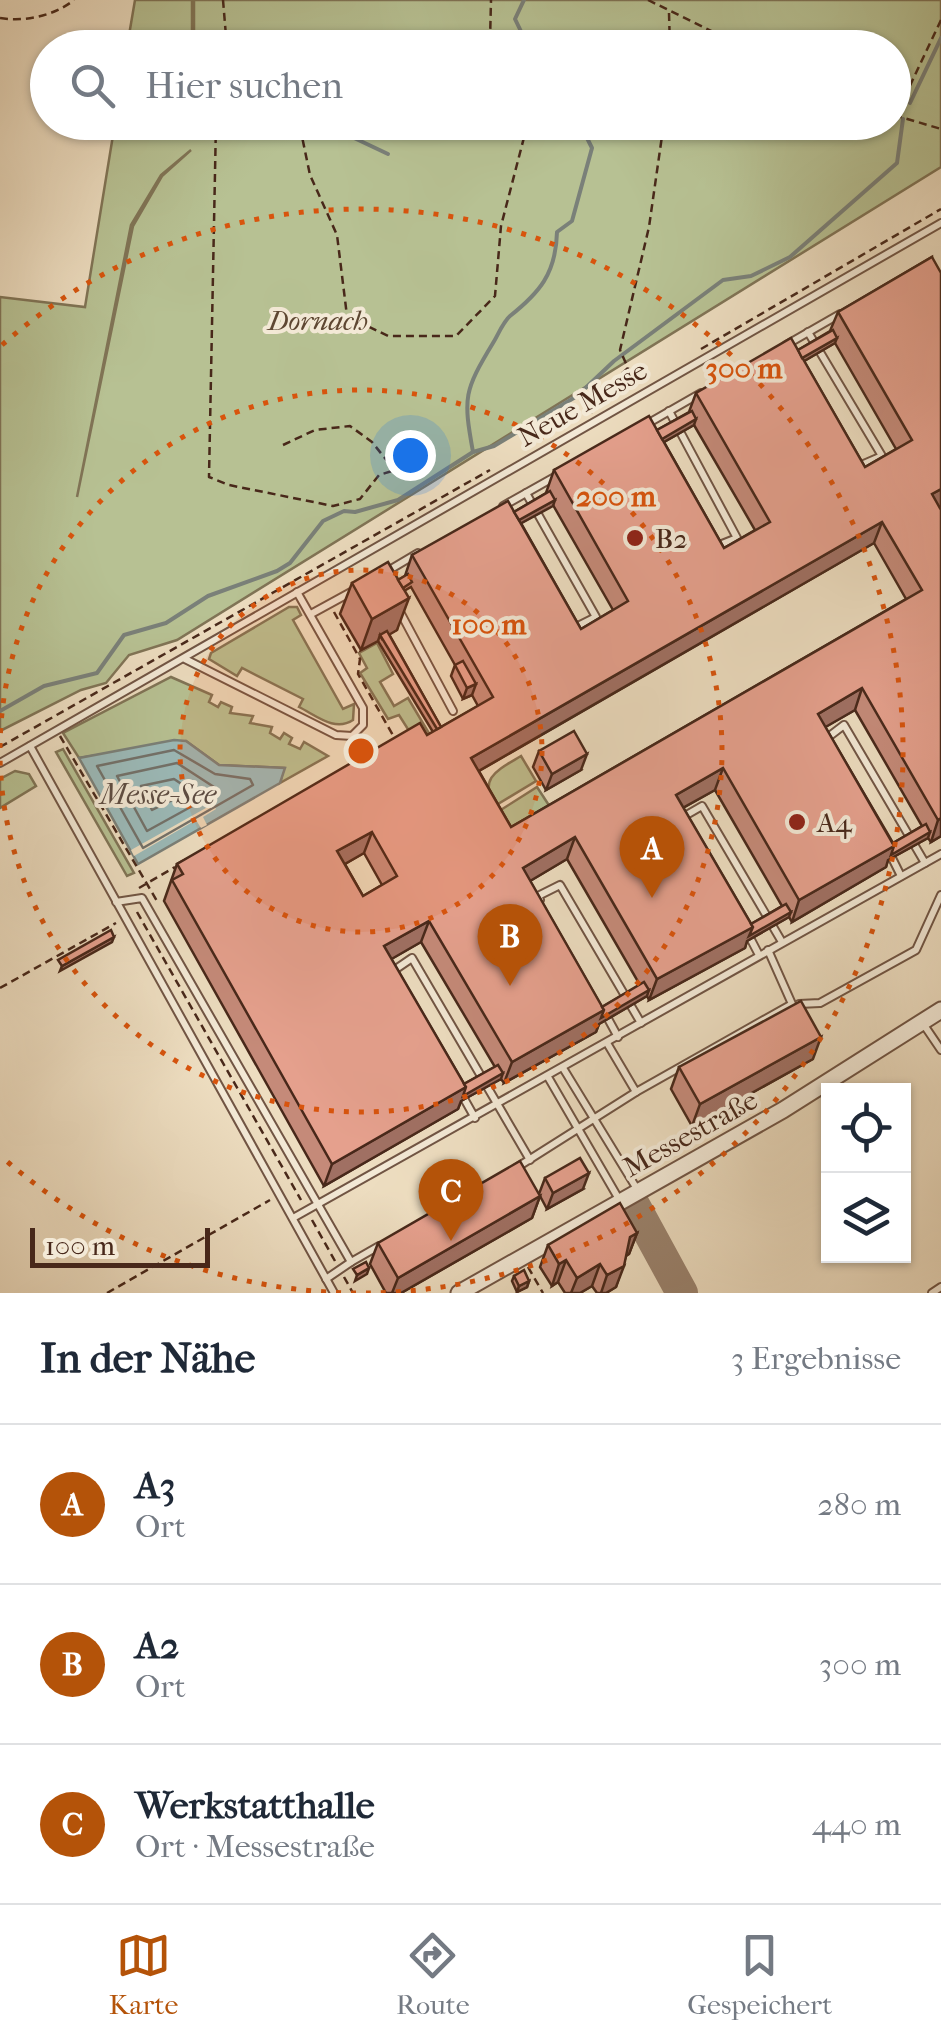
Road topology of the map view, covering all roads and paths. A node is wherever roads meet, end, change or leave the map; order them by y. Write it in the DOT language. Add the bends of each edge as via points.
graph roads {
  1 [pos="74,0"];
  2 [pos="223,0"];
  3 [pos="491,0"];
  4 [pos="648,0"];
  5 [pos="669,11"];
  6 [pos="0,18"];
  7 [pos="941,20"];
  8 [pos="226,30"];
  9 [pos="490,30"];
  10 [pos="670,30"];
  11 [pos="709,30"];
  12 [pos="911,83"];
  13 [pos="911,121"];
  14 [pos="941,129"];
  15 [pos="216,140"];
  16 [pos="303,140"];
  17 [pos="523,140"];
  18 [pos="661,140"];
  19 [pos="941,209"];
  20 [pos="941,223"];
  21 [pos="858,304"];
  22 [pos="808,332"];
  23 [pos="787,344"];
  24 [pos="693,354"];
  25 [pos="770,354"];
  26 [pos="796,360"];
  27 [pos="703,392"];
  28 [pos="604,406"];
  29 [pos="669,411"];
  30 [pos="648,424"];
  31 [pos="630,433"];
  32 [pos="656,439"];
  33 [pos="283,445"];
  34 [pos="851,453"];
  35 [pos="494,468"];
  36 [pos="395,470"];
  37 [pos="561,473"];
  38 [pos="400,477"];
  39 [pos="526,492"];
  40 [pos="504,506"];
  41 [pos="488,514"];
  42 [pos="512,521"];
  43 [pos="710,533"];
  44 [pos="428,548"];
  45 [pos="380,575"];
  46 [pos="363,585"];
  47 [pos="298,592"];
  48 [pos="390,592"];
  49 [pos="329,604"];
  50 [pos="566,613"];
  51 [pos="310,614"];
  52 [pos="184,658"];
  53 [pos="453,710"];
  54 [pos="57,731"];
  55 [pos="396,740"];
  56 [pos="30,746"];
  57 [pos="0,747"];
  58 [pos="835,753"];
  59 [pos="0,764"];
  60 [pos="693,834"];
  61 [pos="882,841"];
  62 [pos="941,854"];
  63 [pos="184,862"];
  64 [pos="925,863"];
  65 [pos="902,876"];
  66 [pos="144,884"];
  67 [pos="941,895"];
  68 [pos="116,902"];
  69 [pos="137,912"];
  70 [pos="547,912"];
  71 [pos="740,920"];
  72 [pos="116,923"];
  73 [pos="782,942"];
  74 [pos="764,953"];
  75 [pos="401,986"];
  76 [pos="0,988"];
  77 [pos="792,1004"];
  78 [pos="600,1006"];
  79 [pos="941,1010"];
  80 [pos="641,1024"];
  81 [pos="924,1025"];
  82 [pos="618,1037"];
  83 [pos="607,1043"];
  84 [pos="941,1050"];
  85 [pos="563,1068"];
  86 [pos="548,1077"];
  87 [pos="456,1085"];
  88 [pos="636,1092"];
  89 [pos="498,1106"];
  90 [pos="475,1118"];
  91 [pos="596,1120"];
  92 [pos="579,1131"];
  93 [pos="530,1160"];
  94 [pos="514,1169"];
  95 [pos="630,1198"];
  96 [pos="270,1200"];
  97 [pos="316,1205"];
  98 [pos="306,1210"];
  99 [pos="294,1218"];
  100 [pos="383,1244"];
  101 [pos="351,1262"];
  102 [pos="527,1266"];
  103 [pos="340,1270"];
  104 [pos="326,1279"];
  105 [pos="941,1286"];
  106 [pos="107,1293"];
  107 [pos="334,1293"];
  108 [pos="353,1293"];
  109 [pos="459,1293"];
  110 [pos="542,1293"];
  111 [pos="932,1293"];
  1 -- 6 [label="path" via="46,14"];
  2 -- 8 [label="path"];
  3 -- 9 [label="path"];
  4 -- 5 [label="path"];
  5 -- 10 [label="path"];
  5 -- 11 [label="path"];
  7 -- 12 [label="path"];
  13 -- 14 [label="path"];
  15 -- 36 [label="path" via="208,477 333,506 360,499 379,475"];
  16 -- 17 [label="path" via="336,235 347,316 388,336 456,336 496,296 501,226"];
  18 -- 28 [label="path" via="620,350 628,364 599,393 590,414"];
  19 -- 24 [label="path"];
  20 -- 47 [label="lane, Neue Messe"];
  21 -- 22 [label="lane"];
  22 -- 23 [label="lane"];
  22 -- 34 [label="lane" via="882,456 860,468"];
  23 -- 25 [label="lane"];
  23 -- 26 [label="lane"];
  27 -- 29 [label="lane"];
  29 -- 30 [label="lane"];
  29 -- 43 [label="lane" via="736,538 718,548"];
  30 -- 31 [label="lane"];
  30 -- 32 [label="lane"];
  33 -- 36 [label="path" via="315,430 350,426"];
  35 -- 57 [label="path"];
  36 -- 38 [label="path"];
  37 -- 39 [label="lane"];
  39 -- 40 [label="lane"];
  39 -- 50 [label="lane" via="596,617 575,628"];
  40 -- 41 [label="lane"];
  40 -- 42 [label="lane"];
  44 -- 45 [label="lane"];
  46 -- 49 [label="lane"];
  47 -- 51 [label="lane"];
  47 -- 52 [label="lane, Neue Messe"];
  48 -- 53 [label="lane"];
  49 -- 51 [label="lane"];
  49 -- 55 [label="path"];
  51 -- 52 [label="lane" via="364,708 363,725 352,736 336,735"];
  52 -- 54 [label="lane, Neue Messe"];
  54 -- 56 [label="lane, Neue Messe"];
  54 -- 66 [label="path"];
  56 -- 59 [label="lane, Neue Messe"];
  56 -- 68 [label="lane"];
  58 -- 64 [label="lane" via="826,736 844,725"];
  60 -- 73 [label="lane" via="683,816 702,806"];
  61 -- 65 [label="lane"];
  62 -- 64 [label="lane"];
  63 -- 66 [label="path"];
  64 -- 65 [label="lane"];
  65 -- 73 [label="lane"];
  66 -- 68 [label="path"];
  67 -- 77 [label="lane" via="916,950 820,1003"];
  68 -- 97 [label="lane" via="142,898"];
  68 -- 99 [label="lane"];
  69 -- 98 [label="path"];
  70 -- 80 [label="lane" via="538,896 560,885"];
  71 -- 74 [label="lane"];
  72 -- 76 [label="path"];
  73 -- 74 [label="lane"];
  74 -- 77 [label="lane"];
  74 -- 80 [label="lane"];
  75 -- 89 [label="lane" via="392,970 412,958"];
  77 -- 88 [label="lane"];
  78 -- 82 [label="lane"];
  79 -- 81 [label="street, Messestraße"];
  80 -- 82 [label="lane"];
  81 -- 84 [label="lane"];
  81 -- 95 [label="street, Messestraße"];
  82 -- 83 [label="lane"];
  83 -- 85 [label="lane"];
  83 -- 88 [label="lane"];
  85 -- 86 [label="lane"];
  85 -- 91 [label="lane"];
  86 -- 89 [label="lane"];
  86 -- 92 [label="lane"];
  87 -- 90 [label="lane"];
  88 -- 91 [label="lane"];
  89 -- 90 [label="lane"];
  89 -- 93 [label="lane"];
  90 -- 97 [label="lane"];
  91 -- 92 [label="lane"];
  91 -- 95 [label="lane"];
  92 -- 93 [label="lane"];
  92 -- 95 [label="lane"];
  93 -- 94 [label="lane"];
  95 -- 109 [label="street, Messestraße"];
  96 -- 106 [label="path"];
  97 -- 98 [label="lane"];
  97 -- 101 [label="lane"];
  98 -- 99 [label="lane"];
  98 -- 103 [label="path"];
  99 -- 104 [label="lane"];
  100 -- 101 [label="lane"];
  101 -- 103 [label="lane"];
  102 -- 110 [label="path"];
  103 -- 104 [label="lane"];
  103 -- 108 [label="path"];
  104 -- 107 [label="lane"];
  105 -- 111 [label="lane"];
}
